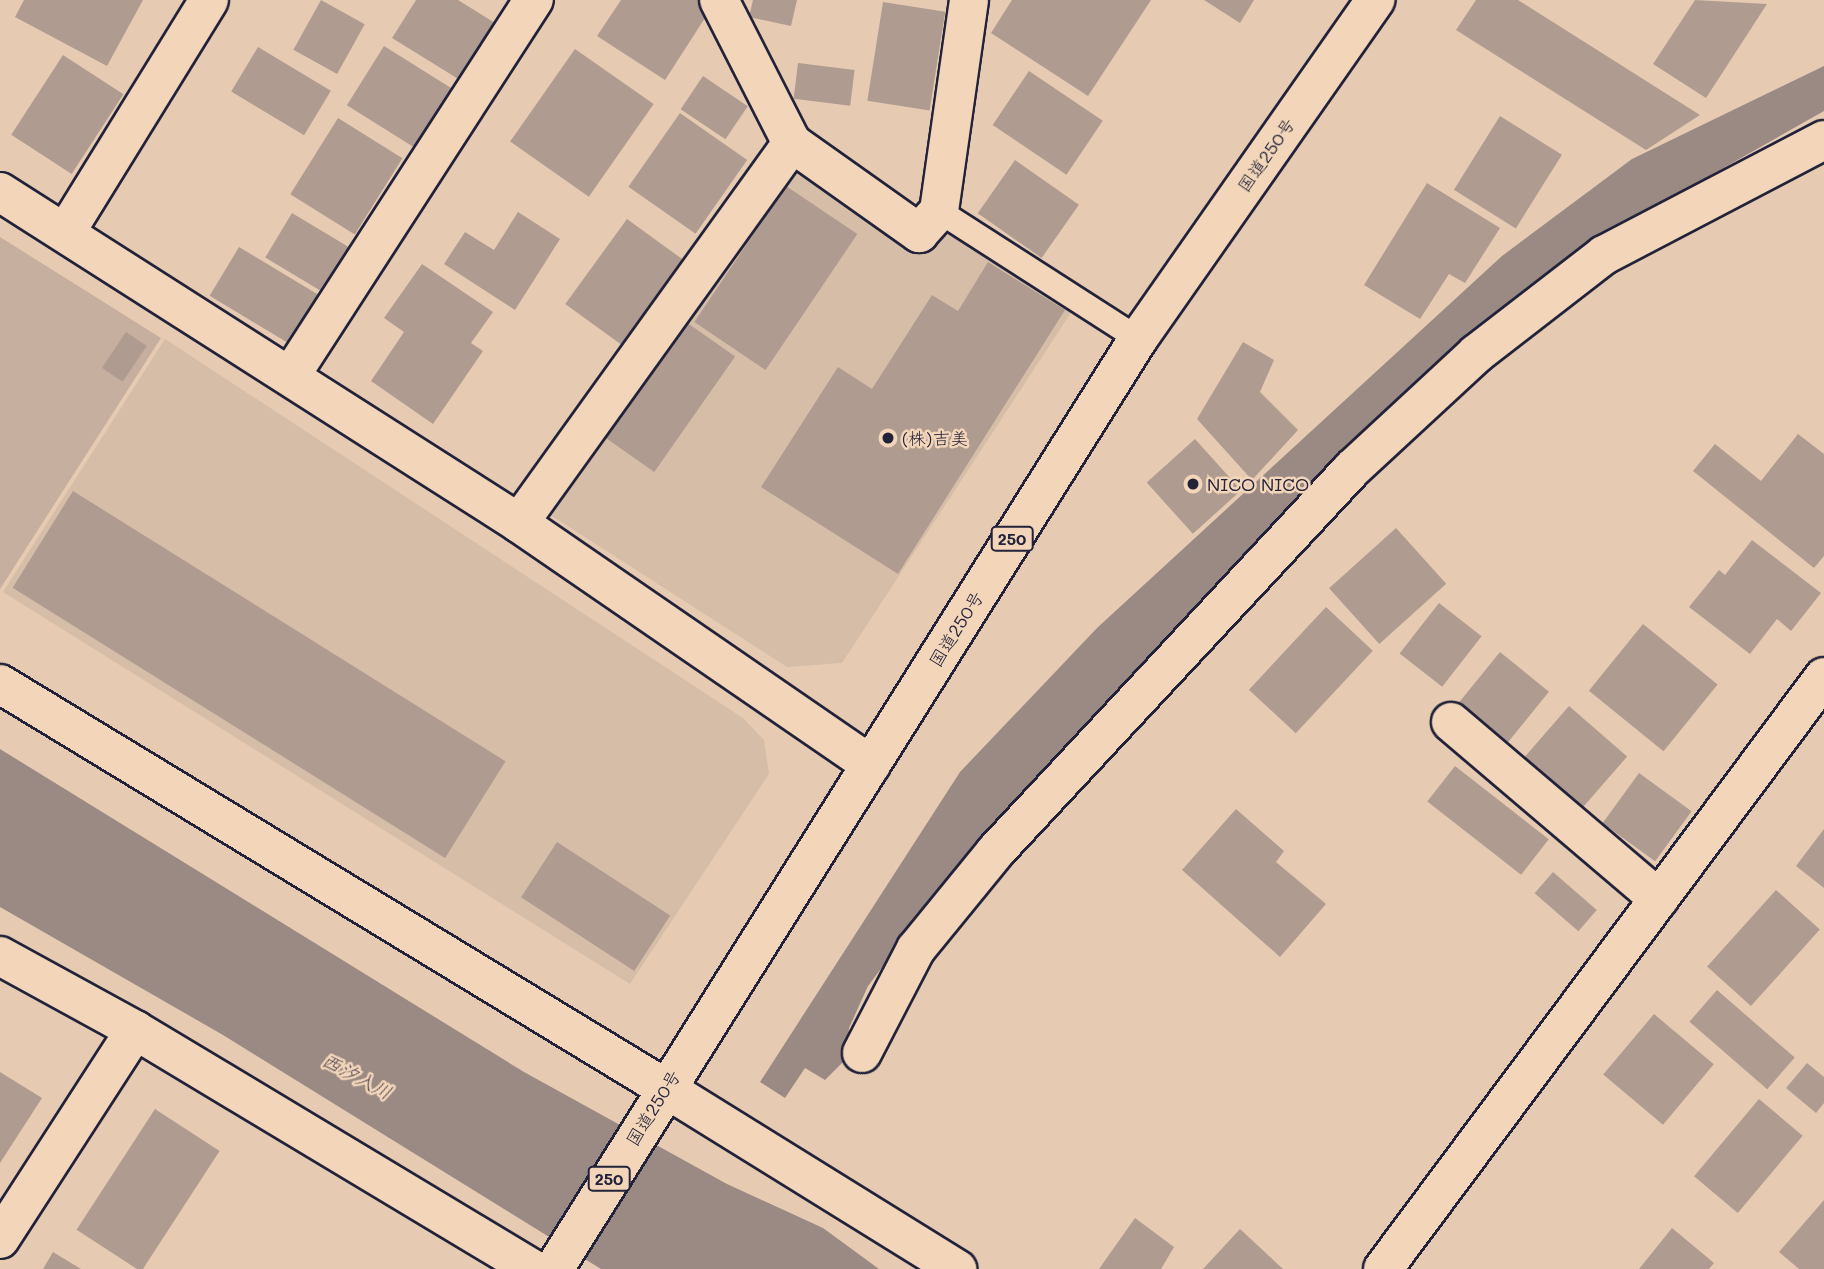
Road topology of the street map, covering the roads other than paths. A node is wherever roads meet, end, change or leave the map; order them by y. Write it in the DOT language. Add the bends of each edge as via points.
graph roads {
  1 [pos="208,0"];
  2 [pos="534,0"];
  3 [pos="719,0"];
  4 [pos="969,0"];
  5 [pos="1375,0"];
  6 [pos="1824,139"];
  7 [pos="792,143"];
  8 [pos="0,191"];
  9 [pos="939,211"];
  10 [pos="67,230"];
  11 [pos="1138,339"];
  12 [pos="291,375"];
  13 [pos="519,523"];
  14 [pos="1823,681"];
  15 [pos="0,684"];
  16 [pos="1451,722"];
  17 [pos="870,765"];
  18 [pos="1659,899"];
  19 [pos="0,956"];
  20 [pos="135,1030"];
  21 [pos="862,1053"];
  22 [pos="665,1088"];
  23 [pos="0,1239"];
  24 [pos="532,1269"];
  25 [pos="554,1269"];
  26 [pos="957,1269"];
  27 [pos="1383,1269"];
  1 -- 10 [label="main road"];
  2 -- 12 [label="main road"];
  3 -- 7 [label="main road"];
  4 -- 9 [label="main road"];
  5 -- 11 [label="main road, 国道250号 / 250"];
  6 -- 21 [label="main road" via="1604,255 1476,354 1352,469 995,852 916,949"];
  7 -- 9 [label="main road" via="919,233"];
  7 -- 13 [label="main road"];
  8 -- 10 [label="main road"];
  9 -- 11 [label="lane"];
  10 -- 12 [label="main road"];
  11 -- 17 [label="main road, 国道250号 / 250"];
  12 -- 13 [label="main road"];
  13 -- 17 [label="main road"];
  14 -- 18 [label="main road"];
  15 -- 22 [label="main road"];
  16 -- 18 [label="main road"];
  17 -- 22 [label="main road, 国道250号 / 250"];
  18 -- 27 [label="main road"];
  19 -- 20 [label="main road"];
  20 -- 23 [label="main road"];
  20 -- 24 [label="main road"];
  22 -- 25 [label="main road, 国道250号 / 250"];
  22 -- 26 [label="main road"];
}
